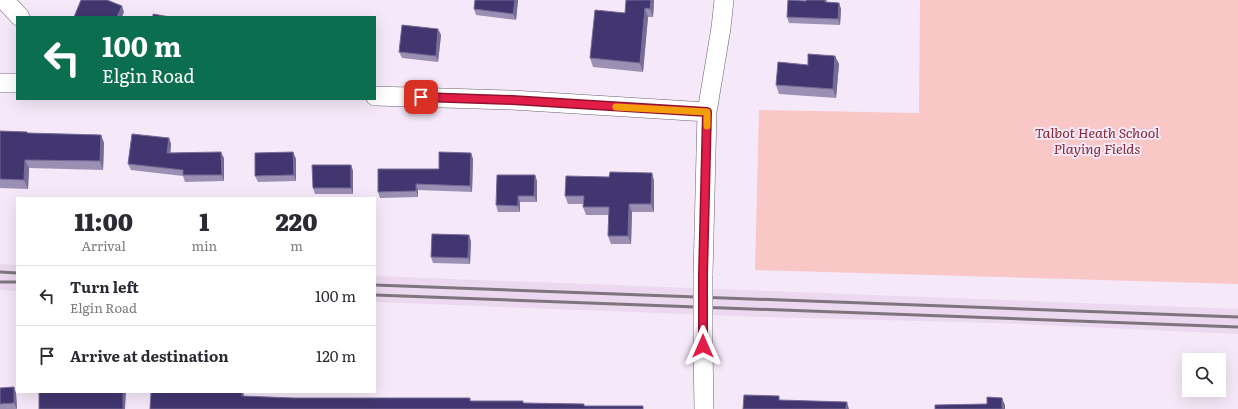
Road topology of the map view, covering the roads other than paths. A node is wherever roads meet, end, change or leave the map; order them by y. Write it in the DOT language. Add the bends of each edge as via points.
graph roads {
  1 [pos="4,0"];
  2 [pos="724,0"];
  3 [pos="19,16"];
  4 [pos="0,83"];
  5 [pos="16,83"];
  6 [pos="376,96"];
  7 [pos="707,112"];
  8 [pos="704,409"];
  1 -- 3 [label="street"];
  2 -- 7 [label="street"];
  4 -- 5 [label="street"];
  6 -- 7 [label="street" via="512,100"];
  7 -- 8 [label="street, bridge" via="703,275"];
}
